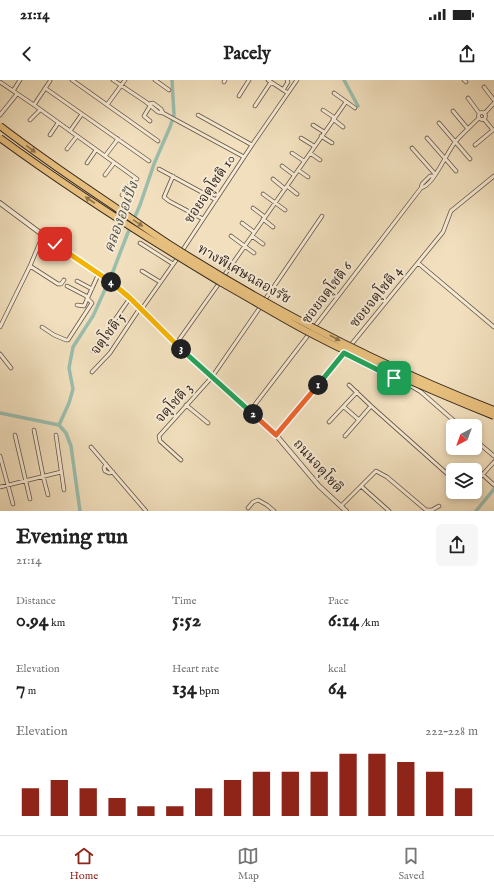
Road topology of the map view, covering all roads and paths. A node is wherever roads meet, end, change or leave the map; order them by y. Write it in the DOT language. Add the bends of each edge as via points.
graph roads {
  1 [pos="6,80"];
  2 [pos="20,80"];
  3 [pos="72,80"];
  4 [pos="113,80"];
  5 [pos="124,80"];
  6 [pos="155,80"];
  7 [pos="249,80"];
  8 [pos="287,80"];
  9 [pos="297,80"];
  10 [pos="50,81"];
  11 [pos="270,81"];
  12 [pos="2,83"];
  13 [pos="121,85"];
  14 [pos="484,87"];
  15 [pos="45,88"];
  16 [pos="169,90"];
  17 [pos="283,90"];
  18 [pos="12,91"];
  19 [pos="288,93"];
  20 [pos="334,93"];
  21 [pos="17,94"];
  22 [pos="239,96"];
  23 [pos="468,98"];
  24 [pos="494,100"];
  25 [pos="346,102"];
  26 [pos="494,103"];
  27 [pos="34,105"];
  28 [pos="107,105"];
  29 [pos="149,105"];
  30 [pos="255,106"];
  31 [pos="355,108"];
  32 [pos="40,110"];
  33 [pos="324,110"];
  34 [pos="453,111"];
  35 [pos="479,113"];
  36 [pos="82,114"];
  37 [pos="484,114"];
  38 [pos="0,115"];
  39 [pos="198,115"];
  40 [pos="479,118"];
  41 [pos="334,119"];
  42 [pos="484,119"];
  43 [pos="30,120"];
  44 [pos="150,121"];
  45 [pos="58,123"];
  46 [pos="439,123"];
  47 [pos="313,125"];
  48 [pos="0,126"];
  49 [pos="343,127"];
  50 [pos="468,129"];
  51 [pos="70,131"];
  52 [pos="324,132"];
  53 [pos="50,134"];
  54 [pos="77,136"];
  55 [pos="321,136"];
  56 [pos="0,138"];
  57 [pos="301,138"];
  58 [pos="427,138"];
  59 [pos="118,139"];
  60 [pos="158,140"];
  61 [pos="455,142"];
  62 [pos="332,143"];
  63 [pos="252,145"];
  64 [pos="475,145"];
  65 [pos="314,146"];
  66 [pos="412,148"];
  67 [pos="67,149"];
  68 [pos="96,150"];
  69 [pos="292,152"];
  70 [pos="310,153"];
  71 [pos="104,156"];
  72 [pos="244,157"];
  73 [pos="444,158"];
  74 [pos="470,159"];
  75 [pos="320,160"];
  76 [pos="149,161"];
  77 [pos="304,161"];
  78 [pos="87,163"];
  79 [pos="114,163"];
  80 [pos="282,166"];
  81 [pos="159,169"];
  82 [pos="298,170"];
  83 [pos="456,171"];
  84 [pos="105,175"];
  85 [pos="294,175"];
  86 [pos="435,175"];
  87 [pos="173,176"];
  88 [pos="494,176"];
  89 [pos="308,177"];
  90 [pos="273,179"];
  91 [pos="286,187"];
  92 [pos="262,194"];
  93 [pos="297,194"];
  94 [pos="122,195"];
  95 [pos="216,200"];
  96 [pos="0,203"];
  97 [pos="275,203"];
  98 [pos="253,208"];
  99 [pos="285,210"];
  100 [pos="322,216"];
  101 [pos="264,218"];
  102 [pos="203,219"];
  103 [pos="242,222"];
  104 [pos="273,227"];
  105 [pos="254,232"];
  106 [pos="43,235"];
  107 [pos="231,236"];
  108 [pos="252,236"];
  109 [pos="140,243"];
  110 [pos="263,244"];
  111 [pos="245,246"];
  112 [pos="254,253"];
  113 [pos="418,263"];
  114 [pos="173,264"];
  115 [pos="30,266"];
  116 [pos="142,271"];
  117 [pos="99,273"];
  118 [pos="64,280"];
  119 [pos="77,281"];
  120 [pos="160,282"];
  121 [pos="67,286"];
  122 [pos="92,289"];
  123 [pos="88,298"];
  124 [pos="130,298"];
  125 [pos="77,305"];
  126 [pos="141,309"];
  127 [pos="0,327"];
  128 [pos="494,327"];
  129 [pos="42,328"];
  130 [pos="176,344"];
  131 [pos="93,351"];
  132 [pos="344,353"];
  133 [pos="0,354"];
  134 [pos="11,368"];
  135 [pos="92,372"];
  136 [pos="212,377"];
  137 [pos="350,386"];
  138 [pos="357,392"];
  139 [pos="186,405"];
  140 [pos="371,406"];
  141 [pos="344,407"];
  142 [pos="494,410"];
  143 [pos="250,411"];
  144 [pos="494,416"];
  145 [pos="452,419"];
  146 [pos="359,420"];
  147 [pos="329,422"];
  148 [pos="208,423"];
  149 [pos="34,430"];
  150 [pos="15,435"];
  151 [pos="56,435"];
  152 [pos="276,435"];
  153 [pos="345,436"];
  154 [pos="482,446"];
  155 [pos="91,447"];
  156 [pos="0,456"];
  157 [pos="494,456"];
  158 [pos="181,460"];
  159 [pos="494,462"];
  160 [pos="61,472"];
  161 [pos="446,473"];
  162 [pos="482,474"];
  163 [pos="43,476"];
  164 [pos="25,481"];
  165 [pos="7,485"];
  166 [pos="494,485"];
  167 [pos="361,486"];
  168 [pos="0,487"];
  169 [pos="64,490"];
  170 [pos="48,495"];
  171 [pos="30,499"];
  172 [pos="13,504"];
  173 [pos="341,506"];
  174 [pos="439,506"];
  175 [pos="248,508"];
  176 [pos="146,511"];
  177 [pos="274,511"];
  178 [pos="346,511"];
  179 [pos="389,511"];
  1 -- 12 [label="street"];
  2 -- 18 [label="street"];
  3 -- 28 [label="street"];
  4 -- 13 [label="street"];
  5 -- 13 [label="street"];
  6 -- 16 [label="street"];
  7 -- 22 [label="street"];
  8 -- 17 [label="street"];
  9 -- 19 [label="street, ซอยจตุโชติ 10"];
  10 -- 15 [label="street"];
  11 -- 17 [label="street"];
  11 -- 30 [label="street"];
  12 -- 18 [label="street"];
  13 -- 28 [label="street"];
  13 -- 29 [label="street"];
  14 -- 24 [label="street"];
  15 -- 27 [label="street"];
  15 -- 36 [label="street"];
  17 -- 19 [label="street"];
  18 -- 21 [label="street"];
  19 -- 63 [label="street, ซอยจตุโชติ 10"];
  20 -- 25 [label="street"];
  21 -- 27 [label="street"];
  21 -- 38 [label="street"];
  23 -- 35 [label="street"];
  25 -- 31 [label="street"];
  25 -- 41 [label="street"];
  26 -- 37 [label="street"];
  27 -- 32 [label="street"];
  28 -- 60 [label="street"];
  29 -- 44 [label="street" via="144,116"];
  29 -- 72 [label="street"];
  32 -- 43 [label="street"];
  32 -- 45 [label="street"];
  33 -- 41 [label="street"];
  34 -- 50 [label="street"];
  35 -- 37 [label="street"];
  35 -- 40 [label="street"];
  36 -- 51 [label="street"];
  36 -- 59 [label="street"];
  37 -- 42 [label="street"];
  39 -- 63 [label="street"];
  40 -- 42 [label="street"];
  40 -- 50 [label="street, ซอยจตุโชติ 6"];
  41 -- 49 [label="street"];
  41 -- 52 [label="street"];
  42 -- 64 [label="street" via="493,130"];
  45 -- 51 [label="street"];
  45 -- 53 [label="street"];
  46 -- 61 [label="street"];
  47 -- 52 [label="street"];
  48 -- 142 [label="highway, ทางพิเศษฉลองรัช, one-way, bridge" via="168,243 269,304 360,351"];
  50 -- 61 [label="street, ซอยจตุโชติ 6"];
  51 -- 54 [label="street"];
  52 -- 55 [label="street"];
  54 -- 67 [label="street"];
  54 -- 68 [label="street"];
  55 -- 62 [label="street"];
  55 -- 65 [label="street"];
  144 -- 56 [label="highway, ทางพิเศษฉลองรัช, one-way, bridge" via="438,394 280,316 162,247 55,178"];
  57 -- 65 [label="street"];
  58 -- 73 [label="street"];
  59 -- 71 [label="street"];
  59 -- 76 [label="street"];
  61 -- 73 [label="street, ซอยจตุโชติ 6"];
  61 -- 74 [label="street"];
  63 -- 72 [label="street, ซอยจตุโชติ 10"];
  65 -- 70 [label="street"];
  66 -- 86 [label="street"];
  68 -- 71 [label="street"];
  68 -- 78 [label="street"];
  69 -- 77 [label="street"];
  70 -- 75 [label="street"];
  70 -- 77 [label="street"];
  71 -- 79 [label="street"];
  72 -- 95 [label="street, ซอยจตุโชติ 10"];
  73 -- 83 [label="street"];
  73 -- 86 [label="street, ซอยจตุโชติ 6"];
  77 -- 82 [label="street"];
  79 -- 84 [label="street"];
  79 -- 94 [label="street" via="136,179"];
  80 -- 85 [label="street"];
  81 -- 87 [label="street"];
  82 -- 85 [label="street"];
  82 -- 89 [label="street"];
  85 -- 91 [label="street"];
  86 -- 143 [label="street, ซอยจตุโชติ 6" via="421,188"];
  87 -- 95 [label="street"];
  87 -- 102 [label="street" via="164,197"];
  88 -- 113 [label="street, ซอยจตุโชติ 4" via="451,211 443,232"];
  90 -- 91 [label="street"];
  91 -- 93 [label="street"];
  91 -- 97 [label="street"];
  92 -- 97 [label="street"];
  95 -- 102 [label="street, ซอยจตุโชติ 10"];
  96 -- 106 [label="street, ถนนจตุโชติ"];
  97 -- 99 [label="street"];
  97 -- 101 [label="street"];
  98 -- 101 [label="street"];
  100 -- 136 [label="street, จตุโชติ 3"];
  101 -- 104 [label="street"];
  101 -- 105 [label="street"];
  102 -- 114 [label="street, ซอยจตุโชติ 10"];
  103 -- 105 [label="street"];
  105 -- 108 [label="street"];
  106 -- 115 [label="street"];
  106 -- 117 [label="street, ถนนจตุโชติ"];
  107 -- 111 [label="street"];
  108 -- 110 [label="street"];
  108 -- 111 [label="street"];
  109 -- 114 [label="street"];
  111 -- 112 [label="street"];
  111 -- 130 [label="street"];
  113 -- 128 [label="street"];
  113 -- 132 [label="street, ซอยจตุโชติ 4"];
  114 -- 120 [label="street, ซอยจตุโชติ 10"];
  115 -- 118 [label="street" via="58,284"];
  115 -- 127 [label="street"];
  116 -- 120 [label="street"];
  117 -- 122 [label="street"];
  117 -- 124 [label="street, ถนนจตุโชติ"];
  119 -- 122 [label="street"];
  120 -- 126 [label="street, ซอยจตุโชติ 10"];
  121 -- 123 [label="street"];
  122 -- 123 [label="street"];
  123 -- 125 [label="street" via="84,306"];
  123 -- 129 [label="street" via="92,303 68,340"];
  124 -- 126 [label="street, ถนนจตุโชติ"];
  124 -- 131 [label="street"];
  126 -- 130 [label="street, ถนนจตุโชติ"];
  126 -- 135 [label="street, จตุโชติ 5"];
  130 -- 136 [label="street, ถนนจตุโชติ"];
  132 -- 145 [label="street" via="421,392"];
  132 -- 152 [label="street, ซอยจตุโชติ 4"];
  133 -- 134 [label="street"];
  136 -- 139 [label="street, จตุโชติ 3"];
  136 -- 143 [label="street, ถนนจตุโชติ"];
  137 -- 138 [label="street"];
  138 -- 140 [label="street"];
  138 -- 141 [label="street"];
  139 -- 148 [label="street"];
  139 -- 158 [label="street, จตุโชติ 3" via="158,437"];
  140 -- 146 [label="street"];
  140 -- 161 [label="street"];
  141 -- 146 [label="street"];
  141 -- 147 [label="street"];
  143 -- 152 [label="street, ถนนจตุโชติ"];
  146 -- 153 [label="street"];
  149 -- 163 [label="street"];
  150 -- 164 [label="street"];
  151 -- 160 [label="street"];
  152 -- 173 [label="street, ถนนจตุโชติ" via="319,486"];
  154 -- 157 [label="street"];
  155 -- 176 [label="street" via="106,464 105,471 113,472"];
  156 -- 165 [label="street"];
  159 -- 162 [label="street"];
  160 -- 163 [label="street"];
  160 -- 169 [label="street"];
  162 -- 166 [label="street"];
  163 -- 164 [label="street"];
  163 -- 170 [label="street"];
  164 -- 165 [label="street"];
  164 -- 171 [label="street"];
  165 -- 168 [label="street"];
  165 -- 172 [label="street"];
  167 -- 173 [label="street"];
  167 -- 174 [label="street" via="376,471 387,477 426,510"];
  167 -- 179 [label="street"];
  173 -- 178 [label="street, ถนนจตุโชติ"];
  175 -- 177 [label="street" via="258,500"];
}
